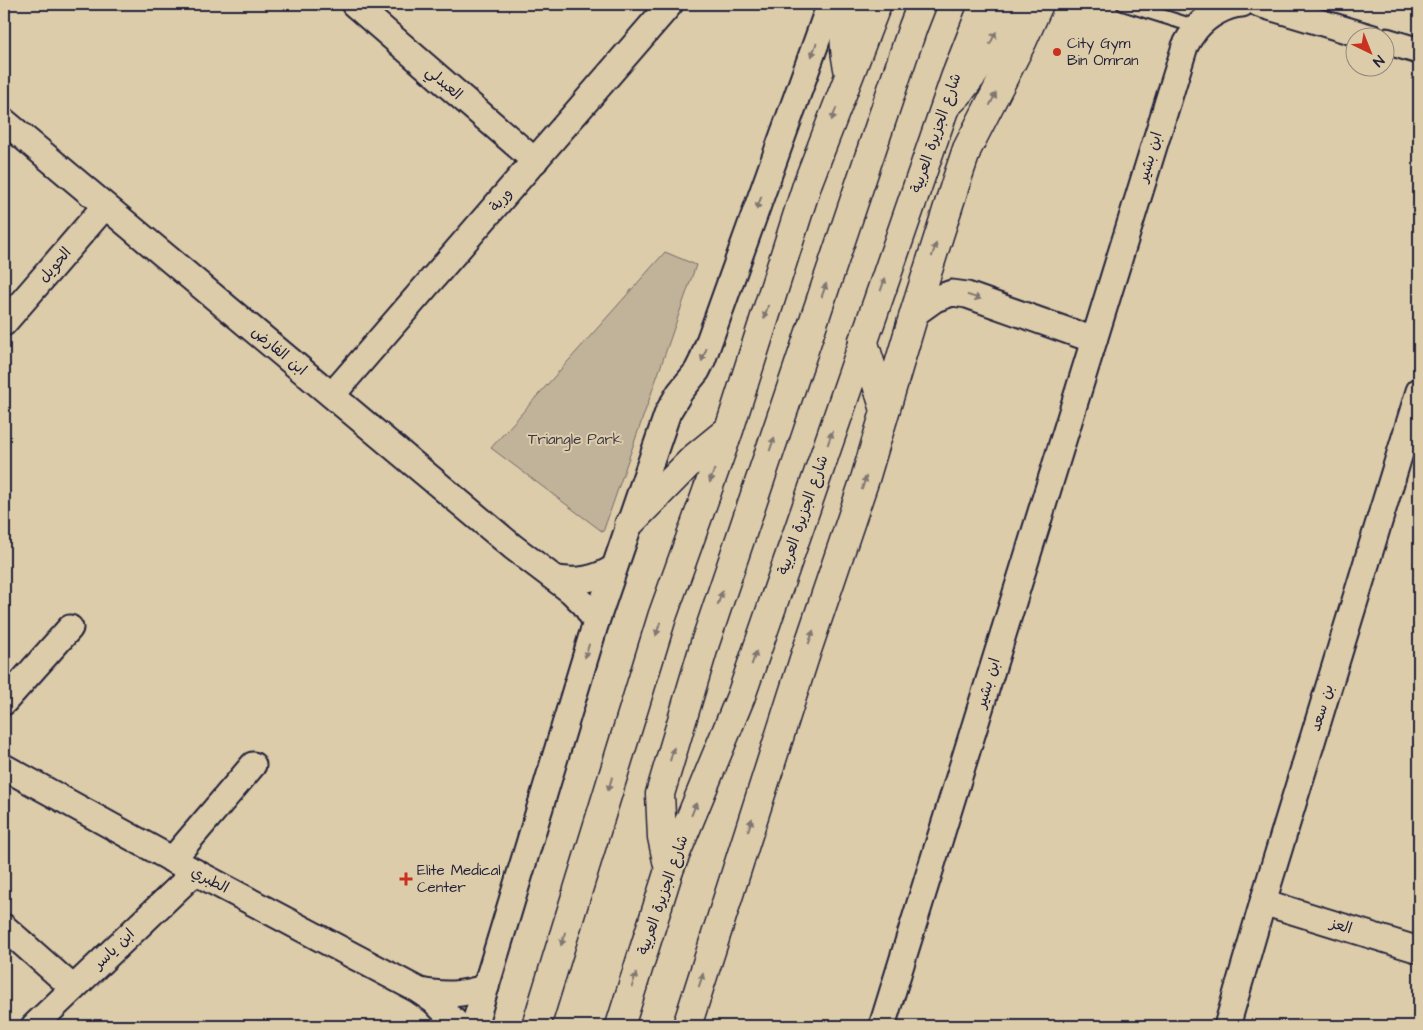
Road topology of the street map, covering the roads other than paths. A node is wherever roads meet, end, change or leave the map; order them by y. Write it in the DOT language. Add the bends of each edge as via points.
graph roads {
  1 [pos="354,4"];
  2 [pos="670,4"];
  3 [pos="877,4"];
  4 [pos="922,4"];
  5 [pos="984,4"];
  6 [pos="1010,4"];
  7 [pos="1039,4"];
  8 [pos="1123,4"];
  9 [pos="1242,4"];
  10 [pos="1259,4"];
  11 [pos="834,5"];
  12 [pos="1197,27"];
  13 [pos="1346,30"];
  14 [pos="1396,44"];
  15 [pos="1419,51"];
  16 [pos="850,73"];
  17 [pos="946,106"];
  18 [pos="4,121"];
  19 [pos="535,161"];
  20 [pos="105,206"];
  21 [pos="914,314"];
  22 [pos="4,323"];
  23 [pos="863,340"];
  24 [pos="1094,340"];
  25 [pos="1419,391"];
  26 [pos="332,395"];
  27 [pos="885,410"];
  28 [pos="728,430"];
  29 [pos="629,524"];
  30 [pos="614,568"];
  31 [pos="556,579"];
  32 [pos="596,622"];
  33 [pos="70,628"];
  34 [pos="4,702"];
  35 [pos="253,765"];
  36 [pos="4,767"];
  37 [pos="172,860"];
  38 [pos="669,870"];
  39 [pos="195,872"];
  40 [pos="1263,902"];
  41 [pos="4,927"];
  42 [pos="1419,950"];
  43 [pos="486,987"];
  44 [pos="73,988"];
  45 [pos="418,990"];
  46 [pos="34,1026"];
  47 [pos="459,1026"];
  48 [pos="474,1026"];
  49 [pos="536,1026"];
  50 [pos="620,1026"];
  51 [pos="686,1026"];
  52 [pos="882,1026"];
  53 [pos="1227,1026"];
  1 -- 19 [label="street, العبدلي"];
  2 -- 19 [label="street, وربة"];
  3 -- 16 [label="main road"];
  38 -- 4 [label="main road, one-way" via="662,837 660,794 705,643"];
  5 -- 17 [label="main road, شارع الجزيرة العربية"];
  17 -- 6 [label="main road, one-way" via="978,68"];
  21 -- 7 [label="main road, one-way" via="967,149"];
  8 -- 12 [label="lane"];
  9 -- 12 [label="street, ابن بشير" via="1215,13"];
  10 -- 13 [label="street"];
  11 -- 16 [label="main road" via="846,25 844,41"];
  11 -- 29 [label="street, one-way" via="702,361 668,412"];
  12 -- 24 [label="street, ابن بشير" via="1185,46"];
  14 -- 15 [label="street"];
  16 -- 28 [label="main road, one-way" via="808,182"];
  23 -- 17 [label="main road, شارع الجزيرة العربية, one-way"];
  18 -- 20 [label="street, ابن الفارض"];
  19 -- 26 [label="street, وربة"];
  20 -- 22 [label="street, الحويل"];
  20 -- 26 [label="street, ابن الفارض"];
  21 -- 24 [label="street, one-way" via="935,299 952,293 967,295"];
  21 -- 27 [label="main road"];
  23 -- 27 [label="main road"];
  38 -- 23 [label="main road, شارع الجزيرة العربية, one-way" via="741,696"];
  24 -- 52 [label="street, ابن بشير"];
  25 -- 40 [label="street, بن سعد"];
  26 -- 31 [label="street, ابن الفارض" via="513,547"];
  51 -- 27 [label="main road, one-way"];
  28 -- 29 [label="main road" via="694,458"];
  28 -- 49 [label="main road, one-way" via="662,617"];
  29 -- 30 [label="street"];
  30 -- 31 [label="street" via="586,580"];
  30 -- 32 [label="street"];
  31 -- 32 [label="street, ابن الفارض" via="585,605"];
  32 -- 43 [label="street, one-way"];
  33 -- 34 [label="street"];
  35 -- 37 [label="street"];
  36 -- 37 [label="street, الطبري"];
  37 -- 39 [label="street, الطبري"];
  50 -- 38 [label="main road, شارع الجزيرة العربية, one-way"];
  39 -- 44 [label="street, ابن ياسر"];
  39 -- 45 [label="street, الطبري"];
  40 -- 42 [label="street, العز"];
  40 -- 53 [label="street, بن سعد"];
  41 -- 44 [label="street"];
  43 -- 45 [label="street, الطبري" via="453,995"];
  43 -- 48 [label="street"];
  44 -- 46 [label="street, ابن ياسر"];
  45 -- 47 [label="street, الطبري"];
}
